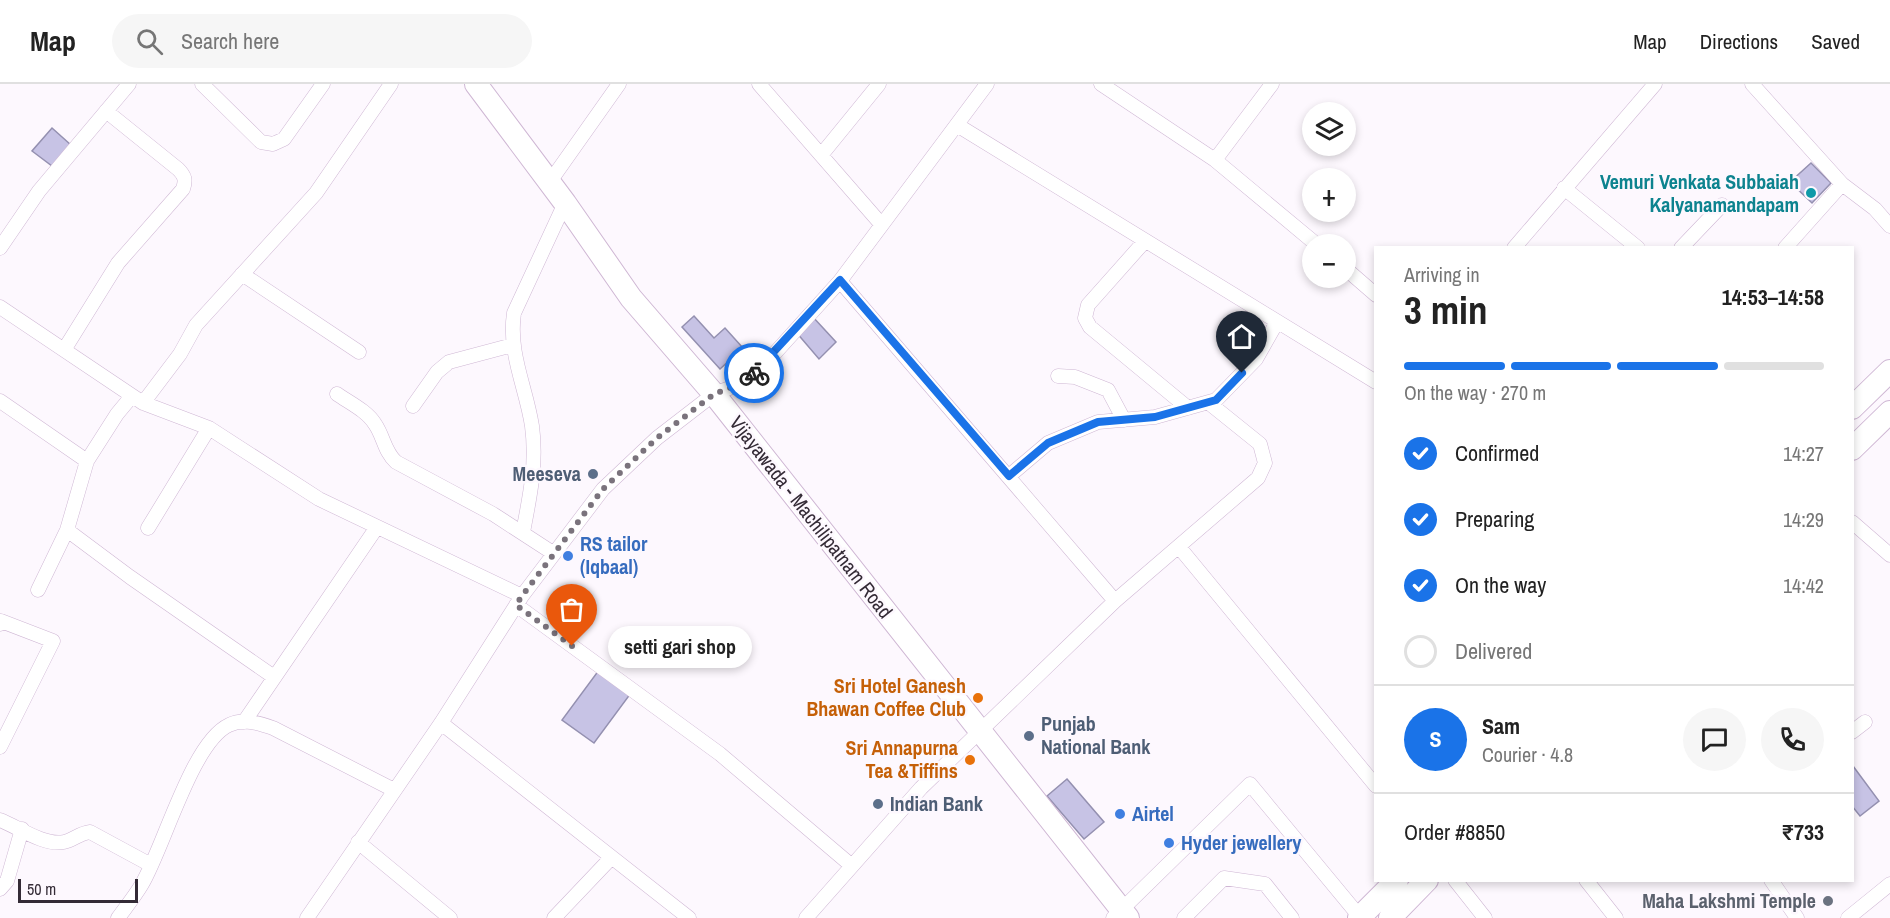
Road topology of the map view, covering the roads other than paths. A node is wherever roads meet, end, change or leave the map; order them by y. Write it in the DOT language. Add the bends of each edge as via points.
graph roads {
  1 [pos="129,84"];
  2 [pos="202,84"];
  3 [pos="323,84"];
  4 [pos="392,84"];
  5 [pos="476,84"];
  6 [pos="620,84"];
  7 [pos="759,84"];
  8 [pos="879,84"];
  9 [pos="987,84"];
  10 [pos="1101,84"];
  11 [pos="1272,84"];
  12 [pos="1655,84"];
  13 [pos="1752,84"];
  14 [pos="106,111"];
  15 [pos="957,125"];
  16 [pos="822,154"];
  17 [pos="1215,160"];
  18 [pos="549,183"];
  19 [pos="1842,184"];
  20 [pos="1564,188"];
  21 [pos="565,202"];
  22 [pos="1722,205"];
  23 [pos="881,224"];
  24 [pos="1890,226"];
  25 [pos="1304,234"];
  26 [pos="1144,242"];
  27 [pos="1516,246"];
  28 [pos="1636,246"];
  29 [pos="1683,246"];
  30 [pos="1787,246"];
  31 [pos="0,248"];
  32 [pos="242,274"];
  33 [pos="1356,277"];
  34 [pos="840,280"];
  35 [pos="1374,292"];
  36 [pos="0,307"];
  37 [pos="1277,322"];
  38 [pos="513,345"];
  39 [pos="64,350"];
  40 [pos="359,352"];
  41 [pos="1890,371"];
  42 [pos="1058,376"];
  43 [pos="1374,381"];
  44 [pos="337,394"];
  45 [pos="714,394"];
  46 [pos="137,400"];
  47 [pos="0,401"];
  48 [pos="1209,403"];
  49 [pos="413,406"];
  50 [pos="1854,406"];
  51 [pos="1188,408"];
  52 [pos="1890,412"];
  53 [pos="1124,420"];
  54 [pos="209,428"];
  55 [pos="1854,447"];
  56 [pos="87,461"];
  57 [pos="1009,476"];
  58 [pos="1854,524"];
  59 [pos="377,527"];
  60 [pos="148,528"];
  61 [pos="67,530"];
  62 [pos="523,531"];
  63 [pos="1179,547"];
  64 [pos="553,553"];
  65 [pos="1890,555"];
  66 [pos="38,590"];
  67 [pos="519,601"];
  68 [pos="1115,601"];
  69 [pos="0,624"];
  70 [pos="274,677"];
  71 [pos="244,722"];
  72 [pos="1865,722"];
  73 [pos="441,723"];
  74 [pos="980,730"];
  75 [pos="1854,730"];
  76 [pos="0,747"];
  77 [pos="1374,784"];
  78 [pos="394,790"];
  79 [pos="0,820"];
  80 [pos="22,829"];
  81 [pos="358,842"];
  82 [pos="611,858"];
  83 [pos="151,865"];
  84 [pos="852,866"];
  85 [pos="1395,882"];
  86 [pos="1425,882"];
  87 [pos="1457,882"];
  88 [pos="1589,882"];
  89 [pos="1772,882"];
  90 [pos="1890,884"];
  91 [pos="0,889"];
  92 [pos="1121,915"];
  93 [pos="1360,917"];
  94 [pos="118,918"];
  95 [pos="307,918"];
  96 [pos="450,918"];
  97 [pos="554,918"];
  98 [pos="689,918"];
  99 [pos="806,918"];
  100 [pos="1184,918"];
  101 [pos="1292,918"];
  102 [pos="1390,918"];
  103 [pos="1485,918"];
  104 [pos="1616,918"];
  105 [pos="1797,918"];
  106 [pos="1848,918"];
  1 -- 14 [label="street"];
  2 -- 3 [label="street" via="261,142 273,144 284,139"];
  4 -- 32 [label="street" via="316,193"];
  5 -- 18 [label="main road, Vijayawada - Machilipatnam Road"];
  6 -- 18 [label="street"];
  7 -- 16 [label="street"];
  8 -- 16 [label="street"];
  9 -- 15 [label="street"];
  10 -- 17 [label="street"];
  11 -- 17 [label="street"];
  12 -- 20 [label="street"];
  13 -- 19 [label="street"];
  14 -- 31 [label="street" via="39,191"];
  14 -- 39 [label="street" via="178,169 185,182 118,263"];
  15 -- 23 [label="street"];
  15 -- 26 [label="street"];
  16 -- 23 [label="street"];
  17 -- 25 [label="street"];
  18 -- 21 [label="main road, Vijayawada - Machilipatnam Road"];
  19 -- 24 [label="street"];
  19 -- 30 [label="street"];
  20 -- 27 [label="street"];
  20 -- 28 [label="street"];
  21 -- 38 [label="street" via="514,313"];
  21 -- 45 [label="main road, Vijayawada - Machilipatnam Road" via="631,298"];
  22 -- 29 [label="street"];
  23 -- 34 [label="street"];
  26 -- 37 [label="street"];
  26 -- 51 [label="street" via="1088,305 1085,318 1090,327"];
  32 -- 40 [label="street"];
  32 -- 46 [label="street" via="196,325 180,354"];
  33 -- 35 [label="street"];
  34 -- 45 [label="street" via="765,364 740,384"];
  34 -- 57 [label="street"];
  36 -- 39 [label="street"];
  37 -- 43 [label="street"];
  37 -- 48 [label="street" via="1256,359"];
  38 -- 49 [label="street" via="449,362"];
  38 -- 62 [label="street" via="532,426 534,456"];
  39 -- 46 [label="street"];
  41 -- 50 [label="main road"];
  42 -- 53 [label="street" via="1075,376 1108,390"];
  44 -- 62 [label="street" via="371,417 387,454 396,462"];
  45 -- 64 [label="street" via="657,438 603,489"];
  45 -- 74 [label="main road, Vijayawada - Machilipatnam Road"];
  46 -- 54 [label="street"];
  46 -- 56 [label="street" via="117,414"];
  47 -- 56 [label="street"];
  48 -- 51 [label="street"];
  48 -- 63 [label="street" via="1260,444 1265,463 1258,478"];
  51 -- 53 [label="street"];
  52 -- 55 [label="main road"];
  53 -- 57 [label="street" via="1098,422 1048,443"];
  54 -- 59 [label="street" via="319,499"];
  54 -- 60 [label="street"];
  56 -- 61 [label="street"];
  57 -- 68 [label="street"];
  58 -- 65 [label="street"];
  59 -- 67 [label="street"];
  59 -- 70 [label="street"];
  61 -- 66 [label="street"];
  61 -- 70 [label="street"];
  62 -- 64 [label="street"];
  63 -- 68 [label="street"];
  63 -- 77 [label="street"];
  64 -- 67 [label="street"];
  67 -- 73 [label="street"];
  67 -- 84 [label="street" via="720,754"];
  68 -- 74 [label="street"];
  69 -- 76 [label="street" via="1,621 53,641"];
  70 -- 71 [label="street"];
  71 -- 78 [label="street" via="254,721 273,728"];
  71 -- 83 [label="street" via="219,731 200,755"];
  72 -- 75 [label="street"];
  73 -- 78 [label="street"];
  73 -- 82 [label="street"];
  74 -- 84 [label="street" via="921,788"];
  74 -- 92 [label="main road, Vijayawada - Machilipatnam Road"];
  78 -- 81 [label="street"];
  79 -- 80 [label="street"];
  80 -- 83 [label="street" via="55,842 90,832"];
  80 -- 91 [label="street" via="7,881"];
  81 -- 95 [label="street"];
  81 -- 96 [label="street"];
  82 -- 97 [label="street"];
  82 -- 98 [label="street"];
  83 -- 94 [label="street"];
  84 -- 99 [label="street"];
  85 -- 93 [label="main road"];
  86 -- 102 [label="main road"];
  87 -- 103 [label="street"];
  88 -- 104 [label="street"];
  89 -- 105 [label="street"];
  90 -- 106 [label="street"];
  92 -- 93 [label="street" via="1250,784"];
  100 -- 101 [label="street" via="1224,878 1265,884"];
}
